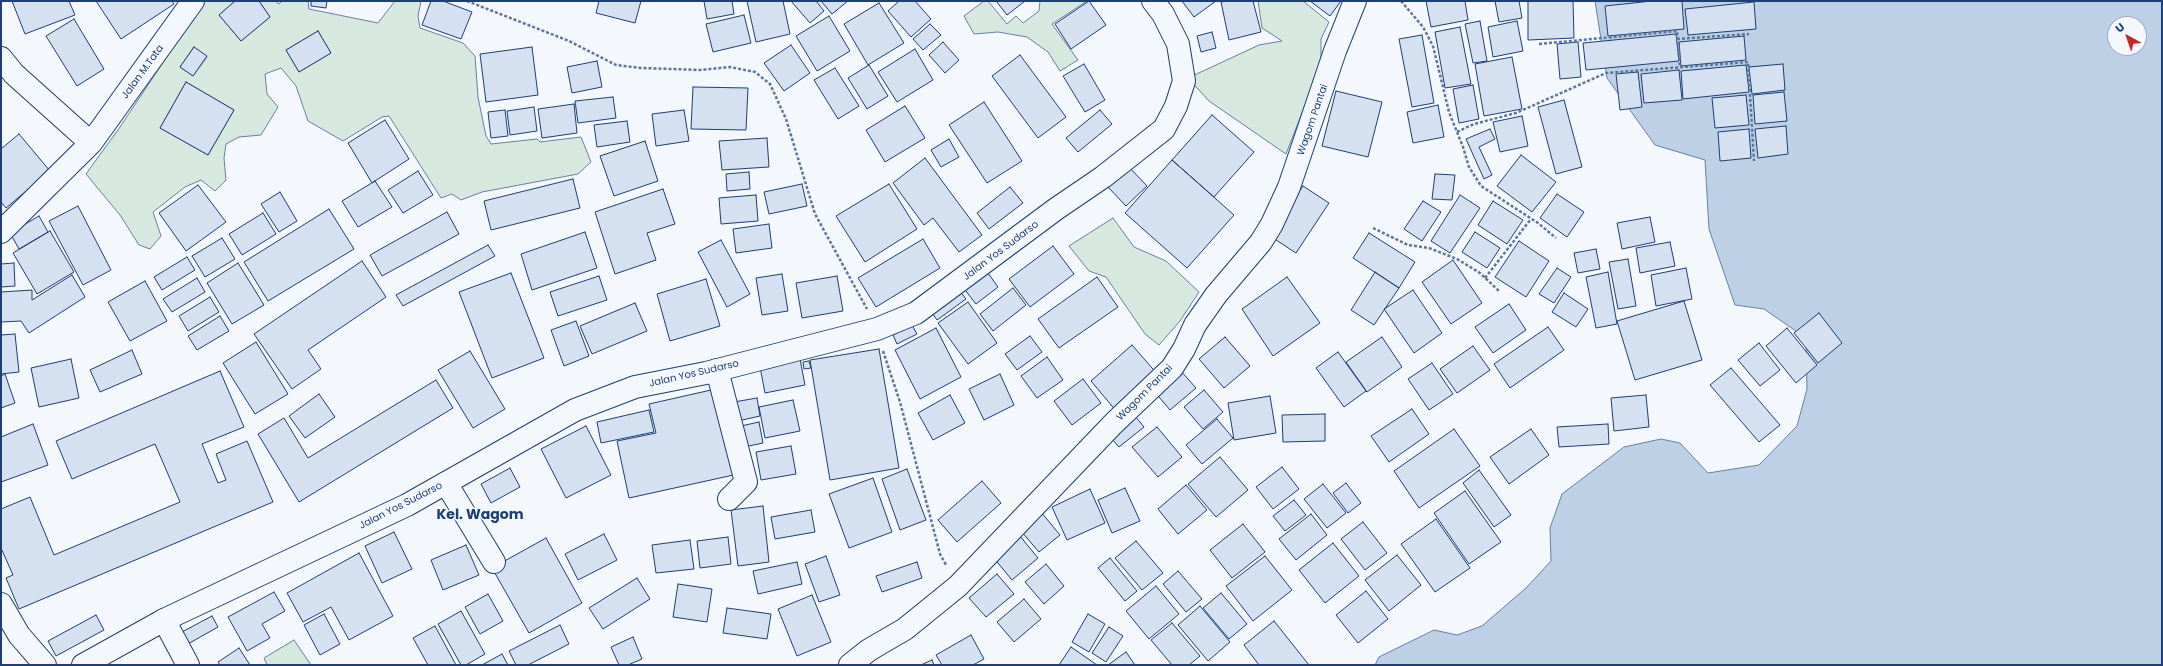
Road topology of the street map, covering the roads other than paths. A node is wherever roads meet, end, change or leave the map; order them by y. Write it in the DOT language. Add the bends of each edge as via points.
graph roads {
  1 [pos="193,1"];
  2 [pos="1153,1"];
  3 [pos="1355,1"];
  4 [pos="1,58"];
  5 [pos="91,143"];
  6 [pos="1,232"];
  7 [pos="717,370"];
  8 [pos="446,482"];
  9 [pos="729,499"];
  10 [pos="494,562"];
  11 [pos="1,604"];
  12 [pos="164,620"];
  13 [pos="45,665"];
  14 [pos="83,665"];
  15 [pos="188,665"];
  16 [pos="850,665"];
  1 -- 5 [label="street, Jalan M.Tata"];
  2 -- 7 [label="street, Jalan Yos Sudarso" via="1163,14 1178,44 1184,81 1176,106 1164,128 1104,177 1056,209 916,313 876,329"];
  3 -- 16 [label="street, Wagom Pantai" via="1289,187 1270,229 1216,295 1195,325 1172,368 1114,423 958,586 905,628"];
  4 -- 5 [label="street" via="14,74"];
  5 -- 6 [label="street, Jalan M.Tata"];
  7 -- 8 [label="street, Jalan Yos Sudarso" via="635,387 575,410"];
  7 -- 9 [label="street" via="746,482"];
  8 -- 10 [label="street"];
  8 -- 12 [label="street, Jalan Yos Sudarso" via="407,505"];
  11 -- 13 [label="street" via="19,635"];
  12 -- 14 [label="street, Jalan Yos Sudarso"];
  12 -- 15 [label="street"];
}
